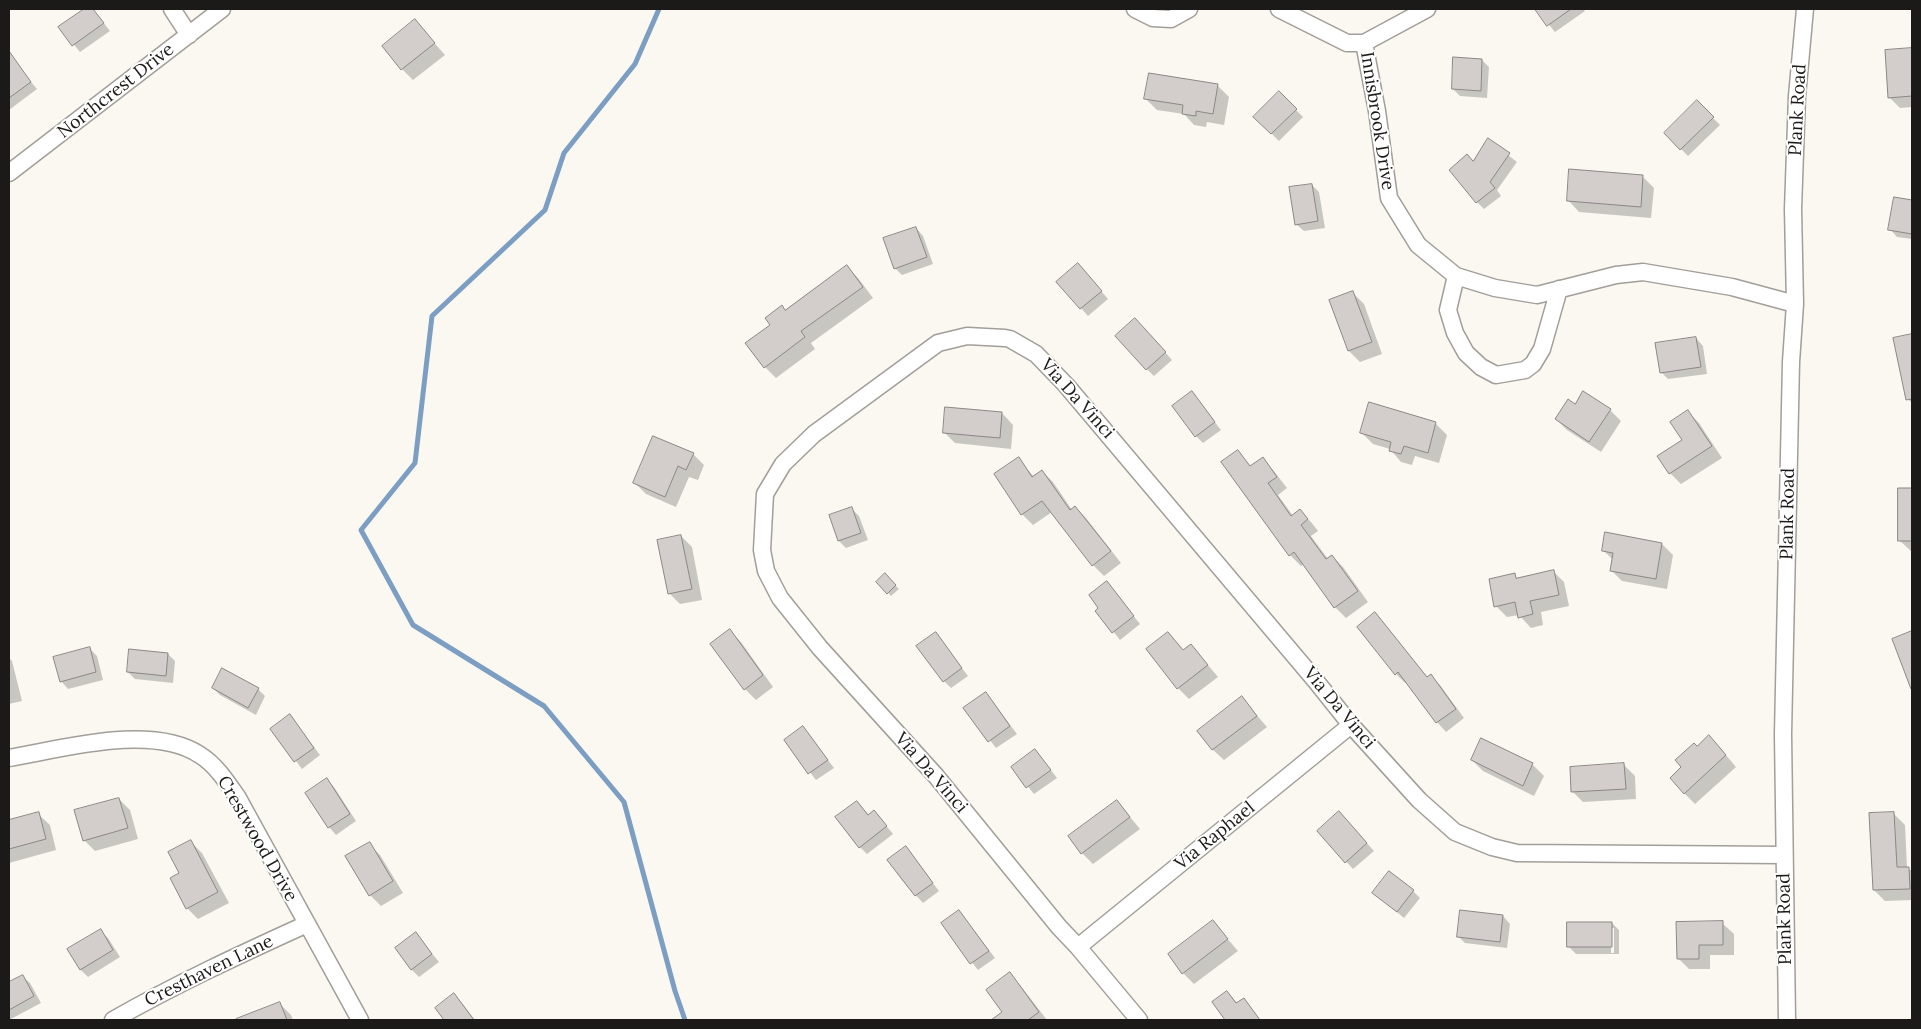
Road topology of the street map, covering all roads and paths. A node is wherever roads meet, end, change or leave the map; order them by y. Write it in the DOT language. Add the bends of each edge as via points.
graph roads {
  1 [pos="172,9"];
  2 [pos="222,9"];
  3 [pos="1135,9"];
  4 [pos="1189,9"];
  5 [pos="1279,9"];
  6 [pos="1427,9"];
  7 [pos="1805,9"];
  8 [pos="189,35"];
  9 [pos="1364,43"];
  10 [pos="9,174"];
  11 [pos="1456,276"];
  12 [pos="1560,289"];
  13 [pos="1794,304"];
  14 [pos="1351,725"];
  15 [pos="9,758"];
  16 [pos="1784,854"];
  17 [pos="306,924"];
  18 [pos="1078,947"];
  19 [pos="113,1020"];
  20 [pos="360,1020"];
  21 [pos="1140,1020"];
  22 [pos="1787,1020"];
  1 -- 8 [label="street"];
  2 -- 8 [label="street, Northcrest Drive"];
  3 -- 4 [label="street" via="1153,18 1171,20"];
  5 -- 9 [label="street" via="1347,43"];
  6 -- 9 [label="street"];
  7 -- 13 [label="street, Plank Road" via="1797,96 1793,200"];
  8 -- 10 [label="street, Northcrest Drive"];
  9 -- 11 [label="street, Innisbrook Drive" via="1389,198 1418,245"];
  11 -- 12 [label="street, Innisbrook Drive" via="1495,288 1537,295"];
  11 -- 12 [label="street" via="1448,310 1455,333 1466,353 1496,375 1525,370 1533,364 1542,349"];
  12 -- 13 [label="street, Innisbrook Drive" via="1642,272 1732,288"];
  13 -- 16 [label="street, Plank Road" via="1783,734"];
  14 -- 16 [label="street, Via Da Vinci" via="1419,800 1455,832 1492,847 1517,853"];
  14 -- 18 [label="street, Via Raphael"];
  14 -- 18 [label="street, Via Da Vinci" via="1066,385 1036,354 1010,339 967,336 938,343 814,434 783,464 765,494 762,550 766,571 780,598 820,648 936,776"];
  15 -- 17 [label="street, Crestwood Drive" via="126,739 182,745 201,755 238,798"];
  16 -- 22 [label="street, Plank Road"];
  17 -- 19 [label="street, Cresthaven Lane" via="228,960"];
  17 -- 20 [label="street, Crestwood Drive"];
  18 -- 21 [label="street, Via Da Vinci"];
}
